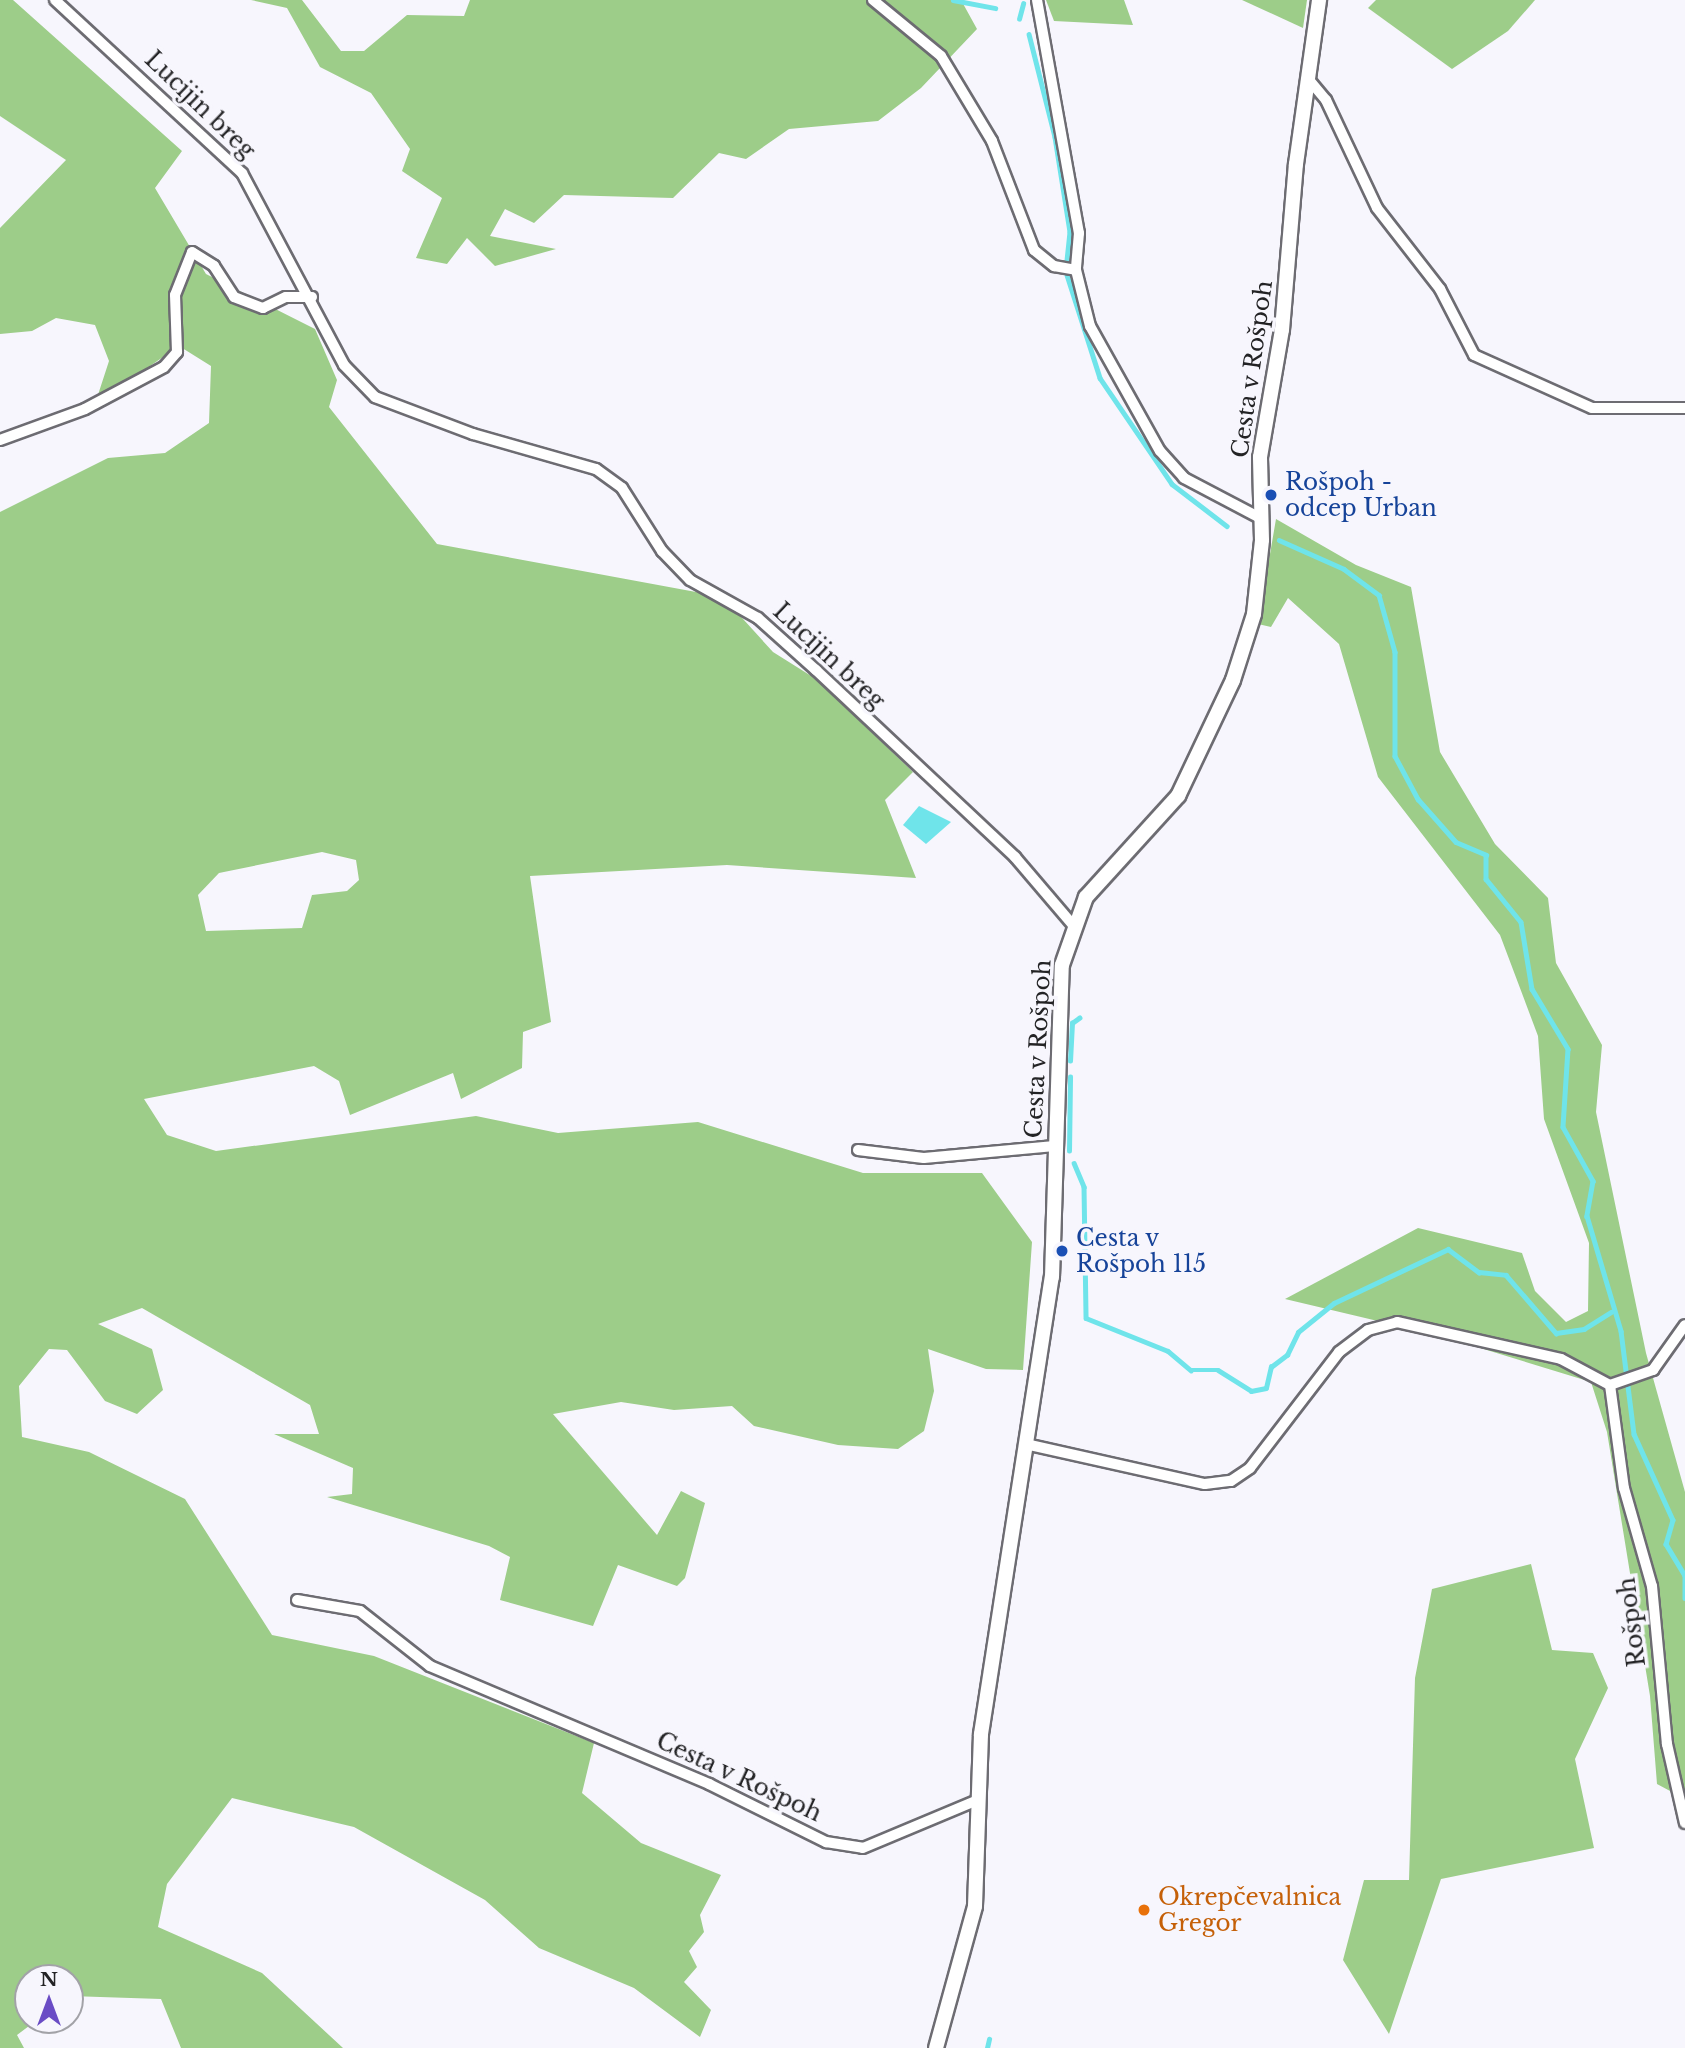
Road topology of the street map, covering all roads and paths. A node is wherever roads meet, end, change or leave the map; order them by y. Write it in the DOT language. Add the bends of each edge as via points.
graph roads {
  1 [pos="55,0"];
  2 [pos="873,0"];
  3 [pos="1037,0"];
  4 [pos="1319,0"];
  5 [pos="1310,81"];
  6 [pos="1076,270"];
  7 [pos="312,297"];
  8 [pos="1685,408"];
  9 [pos="0,440"];
  10 [pos="1262,519"];
  11 [pos="1072,924"];
  12 [pos="1054,1146"];
  13 [pos="858,1150"];
  14 [pos="1685,1325"];
  15 [pos="1615,1384"];
  16 [pos="1030,1445"];
  17 [pos="297,1600"];
  18 [pos="978,1800"];
  19 [pos="1685,1823"];
  20 [pos="936,2048"];
  1 -- 7 [label="street, Lucijin breg" via="242,173"];
  2 -- 6 [label="street" via="941,56 992,141 1034,250 1054,266"];
  3 -- 6 [label="street" via="1079,233"];
  4 -- 5 [label="street, Cesta v Rošpoh"];
  5 -- 8 [label="street" via="1326,100 1377,208 1440,289 1474,355 1592,408"];
  5 -- 10 [label="street, Cesta v Rošpoh" via="1282,330 1260,450"];
  6 -- 10 [label="street" via="1094,335 1160,452 1184,478"];
  7 -- 9 [label="street" via="286,297 263,308 234,297 214,266 192,252 175,295 177,352 164,367 85,409"];
  7 -- 11 [label="street, Lucijin breg" via="344,365 375,397 473,434 596,469 622,488 662,551 690,580 758,618 797,652 1016,857"];
  10 -- 11 [label="street, Cesta v Rošpoh" via="1254,614 1217,717 1178,796 1086,897"];
  11 -- 12 [label="street, Cesta v Rošpoh" via="1062,965"];
  12 -- 13 [label="street" via="924,1158"];
  12 -- 16 [label="street, Cesta v Rošpoh" via="1052,1277"];
  14 -- 15 [label="street" via="1653,1370"];
  15 -- 16 [label="street" via="1561,1359 1398,1322 1368,1329 1339,1352 1250,1468 1231,1481 1205,1484"];
  15 -- 19 [label="street, Rošpoh" via="1624,1488 1652,1586 1667,1744"];
  16 -- 18 [label="street, Cesta v Rošpoh" via="994,1643"];
  17 -- 18 [label="street, Cesta v Rošpoh" via="360,1611 430,1666 847,1847 863,1847"];
  18 -- 20 [label="street, Cesta v Rošpoh" via="975,1906"];
}
